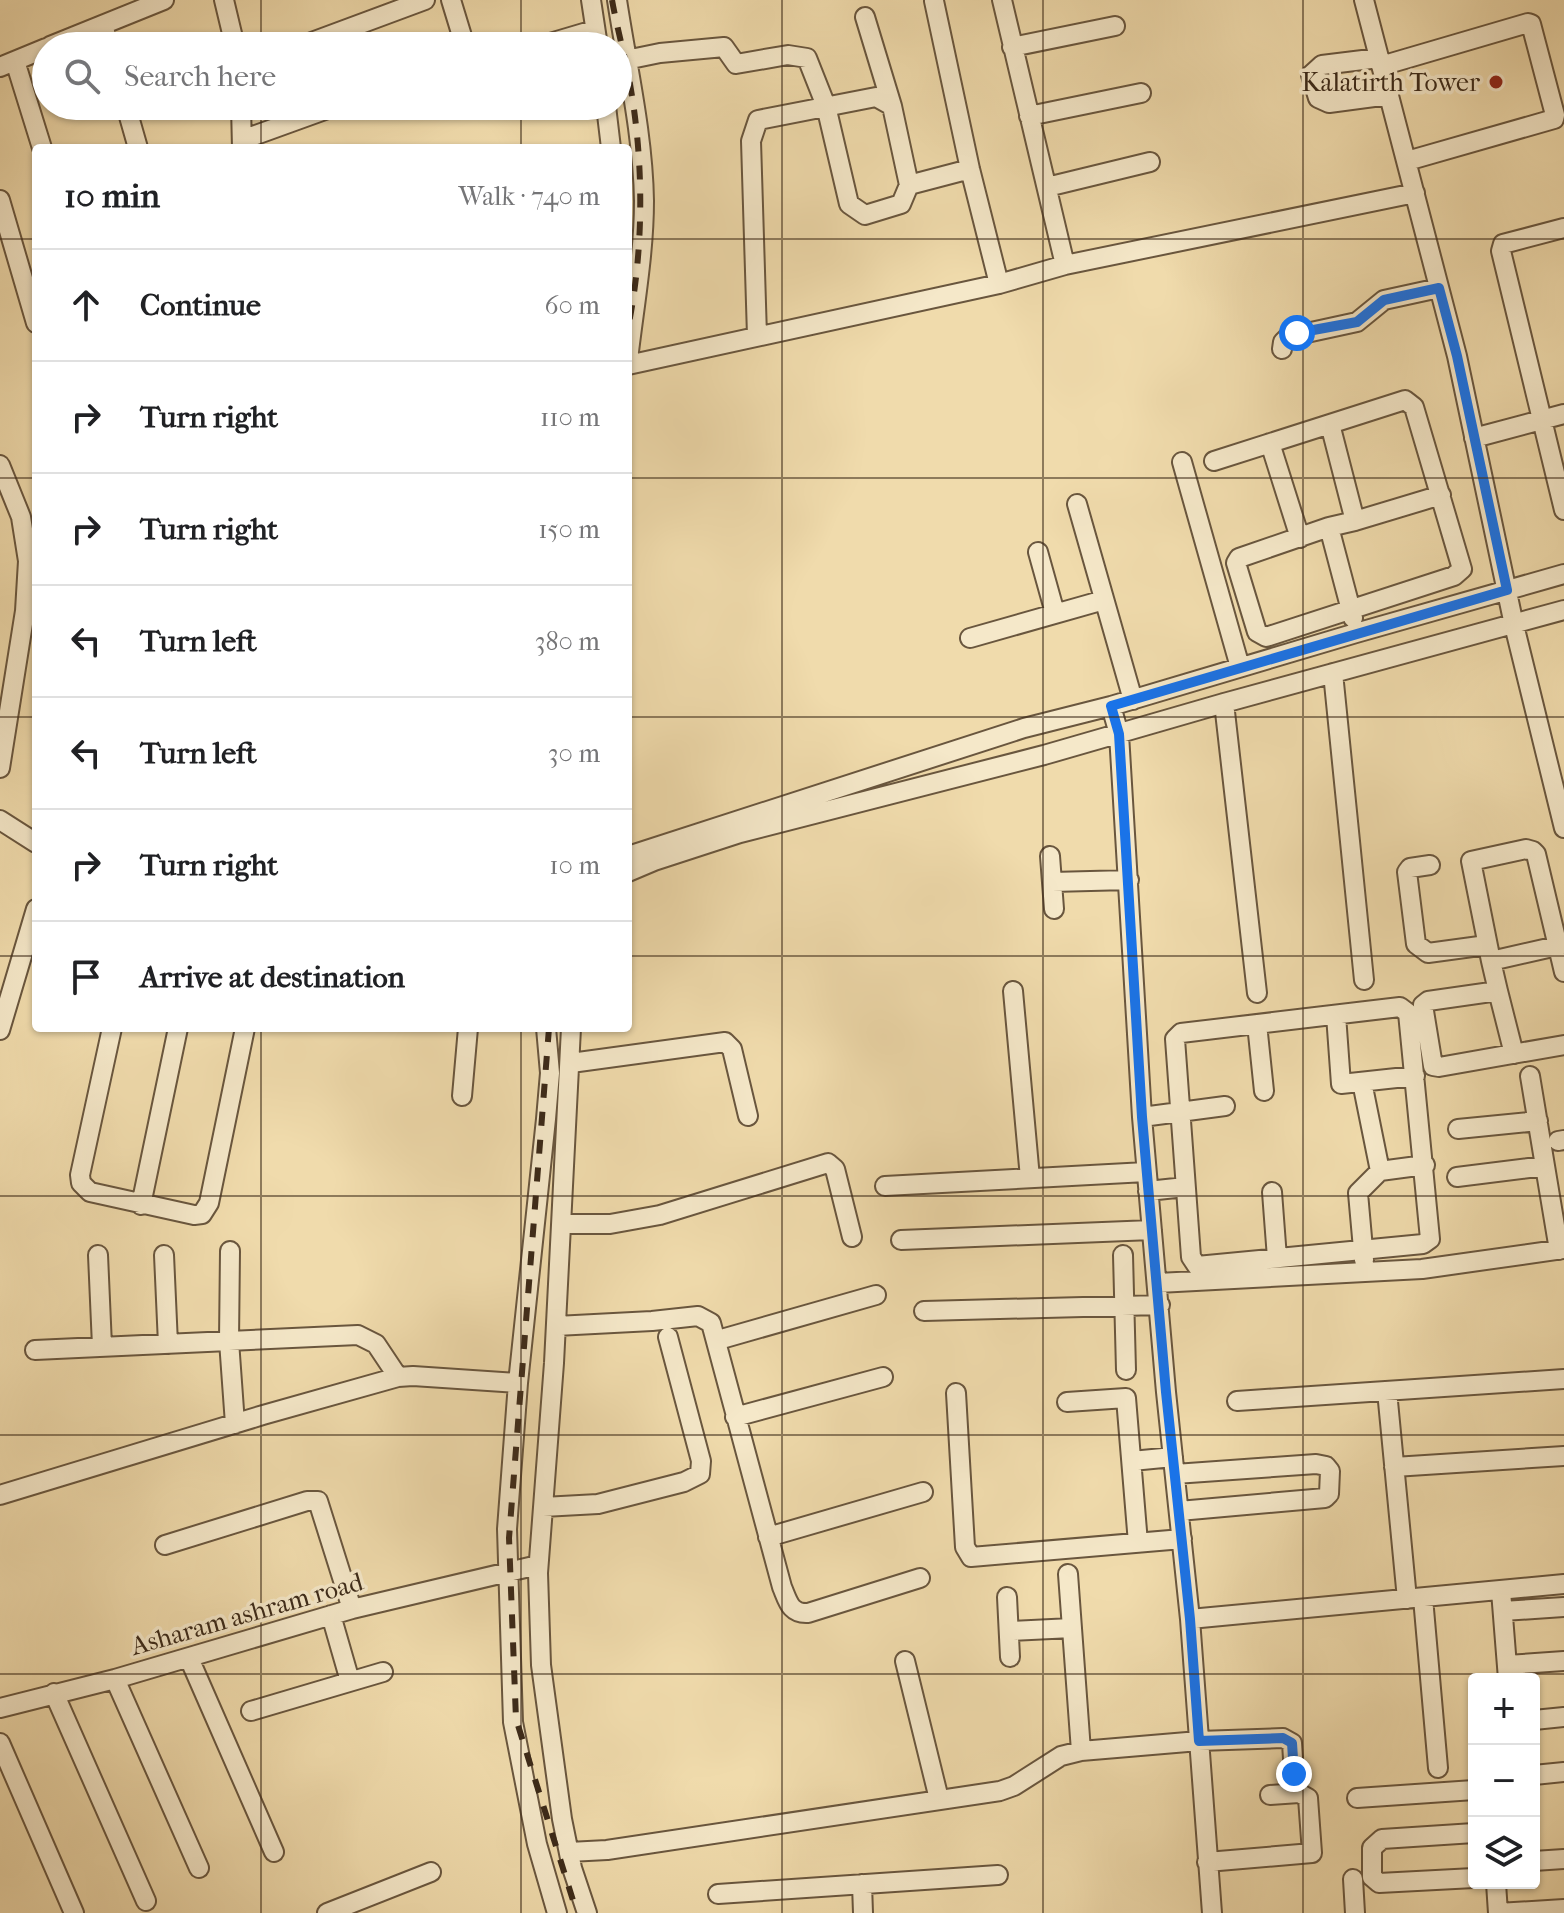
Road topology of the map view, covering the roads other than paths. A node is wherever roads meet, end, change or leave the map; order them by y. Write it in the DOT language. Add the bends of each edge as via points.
graph roads {
  1 [pos="164,0"];
  2 [pos="224,0"];
  3 [pos="425,0"];
  4 [pos="451,0"];
  5 [pos="591,0"];
  6 [pos="617,0"];
  7 [pos="1002,0"];
  8 [pos="1364,0"];
  9 [pos="934,1"];
  10 [pos="865,17"];
  11 [pos="103,25"];
  12 [pos="1115,26"];
  13 [pos="86,32"];
  14 [pos="105,32"];
  15 [pos="232,32"];
  16 [pos="339,32"];
  17 [pos="461,32"];
  18 [pos="595,32"];
  19 [pos="622,32"];
  20 [pos="1012,47"];
  21 [pos="32,54"];
  22 [pos="632,59"];
  23 [pos="1380,62"];
  24 [pos="7,64"];
  25 [pos="1141,93"];
  26 [pos="1389,95"];
  27 [pos="632,101"];
  28 [pos="826,106"];
  29 [pos="892,106"];
  30 [pos="1029,116"];
  31 [pos="130,120"];
  32 [pos="241,120"];
  33 [pos="301,120"];
  34 [pos="608,120"];
  35 [pos="40,144"];
  36 [pos="137,144"];
  37 [pos="242,144"];
  38 [pos="611,144"];
  39 [pos="1407,161"];
  40 [pos="1150,162"];
  41 [pos="970,169"];
  42 [pos="909,185"];
  43 [pos="1047,187"];
  44 [pos="1415,193"];
  45 [pos="0,200"];
  46 [pos="1564,228"];
  47 [pos="1065,265"];
  48 [pos="999,284"];
  49 [pos="1439,288"];
  50 [pos="32,309"];
  51 [pos="632,332"];
  52 [pos="757,336"];
  53 [pos="1282,349"];
  54 [pos="632,362"];
  55 [pos="1564,414"];
  56 [pos="1542,420"];
  57 [pos="1330,424"];
  58 [pos="1474,438"];
  59 [pos="1270,443"];
  60 [pos="1214,461"];
  61 [pos="1182,462"];
  62 [pos="0,465"];
  63 [pos="1441,495"];
  64 [pos="1077,504"];
  65 [pos="1564,510"];
  66 [pos="1355,521"];
  67 [pos="1329,527"];
  68 [pos="1300,538"];
  69 [pos="1038,552"];
  70 [pos="1564,574"];
  71 [pos="1507,590"];
  72 [pos="1104,600"];
  73 [pos="1350,609"];
  74 [pos="1564,610"];
  75 [pos="1055,613"];
  76 [pos="1514,625"];
  77 [pos="1356,633"];
  78 [pos="970,638"];
  79 [pos="1240,667"];
  80 [pos="1333,673"];
  81 [pos="1133,700"];
  82 [pos="1224,703"];
  83 [pos="1111,706"];
  84 [pos="1119,734"];
  85 [pos="0,768"];
  86 [pos="0,820"];
  87 [pos="1564,828"];
  88 [pos="32,840"];
  89 [pos="632,855"];
  90 [pos="1050,856"];
  91 [pos="1430,865"];
  92 [pos="632,870"];
  93 [pos="1129,880"];
  94 [pos="1052,882"];
  95 [pos="1054,909"];
  96 [pos="32,922"];
  97 [pos="1561,945"];
  98 [pos="1489,953"];
  99 [pos="1564,972"];
  100 [pos="1364,980"];
  101 [pos="1013,991"];
  102 [pos="1498,991"];
  103 [pos="1257,993"];
  104 [pos="1336,1015"];
  105 [pos="1257,1024"];
  106 [pos="0,1030"];
  107 [pos="111,1032"];
  108 [pos="177,1032"];
  109 [pos="244,1032"];
  110 [pos="468,1032"];
  111 [pos="546,1032"];
  112 [pos="571,1032"];
  113 [pos="1564,1045"];
  114 [pos="1514,1054"];
  115 [pos="571,1063"];
  116 [pos="1415,1076"];
  117 [pos="1530,1076"];
  118 [pos="1362,1082"];
  119 [pos="1264,1091"];
  120 [pos="462,1096"];
  121 [pos="1225,1106"];
  122 [pos="1179,1112"];
  123 [pos="748,1116"];
  124 [pos="1142,1117"];
  125 [pos="1538,1121"];
  126 [pos="1458,1129"];
  127 [pos="1425,1165"];
  128 [pos="1545,1166"];
  129 [pos="1380,1171"];
  130 [pos="1457,1177"];
  131 [pos="1030,1178"];
  132 [pos="1147,1181"];
  133 [pos="885,1186"];
  134 [pos="1185,1187"];
  135 [pos="1272,1192"];
  136 [pos="141,1205"];
  137 [pos="562,1224"];
  138 [pos="1152,1230"];
  139 [pos="852,1237"];
  140 [pos="901,1240"];
  141 [pos="1562,1249"];
  142 [pos="1363,1250"];
  143 [pos="230,1251"];
  144 [pos="98,1255"];
  145 [pos="164,1255"];
  146 [pos="1123,1255"];
  147 [pos="1277,1258"];
  148 [pos="1365,1272"];
  149 [pos="1158,1283"];
  150 [pos="876,1295"];
  151 [pos="1160,1305"];
  152 [pos="1124,1306"];
  153 [pos="924,1311"];
  154 [pos="556,1326"];
  155 [pos="668,1337"];
  156 [pos="718,1340"];
  157 [pos="229,1341"];
  158 [pos="168,1344"];
  159 [pos="102,1346"];
  160 [pos="35,1350"];
  161 [pos="1126,1370"];
  162 [pos="398,1377"];
  163 [pos="883,1377"];
  164 [pos="1564,1379"];
  165 [pos="518,1383"];
  166 [pos="1387,1391"];
  167 [pos="956,1393"];
  168 [pos="1237,1401"];
  169 [pos="1067,1402"];
  170 [pos="735,1417"];
  171 [pos="235,1424"];
  172 [pos="1564,1456"];
  173 [pos="1132,1461"];
  174 [pos="1174,1465"];
  175 [pos="1394,1467"];
  176 [pos="923,1492"];
  177 [pos="0,1495"];
  178 [pos="543,1507"];
  179 [pos="1179,1511"];
  180 [pos="768,1537"];
  181 [pos="1182,1539"];
  182 [pos="1138,1543"];
  183 [pos="165,1545"];
  184 [pos="538,1565"];
  185 [pos="508,1570"];
  186 [pos="1068,1574"];
  187 [pos="920,1578"];
  188 [pos="1564,1584"];
  189 [pos="1501,1591"];
  190 [pos="1007,1597"];
  191 [pos="1415,1599"];
  192 [pos="1564,1607"];
  193 [pos="352,1609"];
  194 [pos="1503,1611"];
  195 [pos="331,1615"];
  196 [pos="1190,1619"];
  197 [pos="1072,1628"];
  198 [pos="1009,1631"];
  199 [pos="1010,1657"];
  200 [pos="189,1658"];
  201 [pos="905,1661"];
  202 [pos="1564,1661"];
  203 [pos="383,1672"];
  204 [pos="1508,1672"];
  205 [pos="115,1679"];
  206 [pos="350,1681"];
  207 [pos="54,1693"];
  208 [pos="0,1708"];
  209 [pos="251,1711"];
  210 [pos="1564,1717"];
  211 [pos="1540,1719"];
  212 [pos="1199,1741"];
  213 [pos="0,1743"];
  214 [pos="1081,1751"];
  215 [pos="1438,1768"];
  216 [pos="1564,1772"];
  217 [pos="1294,1774"];
  218 [pos="1540,1774"];
  219 [pos="1468,1790"];
  220 [pos="1270,1795"];
  221 [pos="1357,1798"];
  222 [pos="939,1799"];
  223 [pos="562,1819"];
  224 [pos="533,1824"];
  225 [pos="1468,1833"];
  226 [pos="274,1852"];
  227 [pos="569,1852"];
  228 [pos="1564,1859"];
  229 [pos="1540,1861"];
  230 [pos="1207,1862"];
  231 [pos="199,1868"];
  232 [pos="431,1872"];
  233 [pos="998,1875"];
  234 [pos="1468,1878"];
  235 [pos="862,1884"];
  236 [pos="1496,1889"];
  237 [pos="718,1894"];
  238 [pos="146,1901"];
  239 [pos="1564,1909"];
  240 [pos="74,1913"];
  241 [pos="327,1913"];
  242 [pos="557,1913"];
  243 [pos="587,1913"];
  244 [pos="863,1913"];
  245 [pos="1212,1913"];
  246 [pos="1344,1913"];
  247 [pos="1355,1913"];
  1 -- 11 [label="street"];
  2 -- 15 [label="street"];
  3 -- 16 [label="street"];
  4 -- 17 [label="street"];
  5 -- 18 [label="street"];
  6 -- 19 [label="street"];
  7 -- 20 [label="street"];
  8 -- 23 [label="street"];
  9 -- 41 [label="street"];
  10 -- 29 [label="street"];
  11 -- 13 [label="street"];
  11 -- 14 [label="street"];
  12 -- 20 [label="street"];
  20 -- 30 [label="street"];
  21 -- 24 [label="street"];
  22 -- 28 [label="street" via="724,47 736,64 788,55 807,58"];
  23 -- 26 [label="street"];
  23 -- 26 [label="street" via="1322,65 1311,75 1318,98 1329,103"];
  23 -- 39 [label="street" via="1531,24 1554,119"];
  24 -- 35 [label="street"];
  25 -- 30 [label="street"];
  26 -- 39 [label="street"];
  27 -- 51 [label="street" via="644,202"];
  28 -- 29 [label="street" via="876,97"];
  28 -- 42 [label="street" via="849,204 865,215 901,204"];
  28 -- 52 [label="street" via="758,120 751,141"];
  29 -- 42 [label="street"];
  30 -- 43 [label="street"];
  31 -- 36 [label="street"];
  32 -- 37 [label="street"];
  33 -- 37 [label="street"];
  34 -- 38 [label="street"];
  39 -- 44 [label="street"];
  40 -- 43 [label="street"];
  41 -- 42 [label="street"];
  41 -- 48 [label="street"];
  43 -- 47 [label="street"];
  44 -- 47 [label="street"];
  44 -- 49 [label="street"];
  45 -- 50 [label="street"];
  46 -- 56 [label="street" via="1503,244 1501,251"];
  47 -- 48 [label="street"];
  48 -- 52 [label="street"];
  49 -- 53 [label="street" via="1384,300 1357,322 1288,337"];
  49 -- 58 [label="street"];
  52 -- 54 [label="street"];
  55 -- 56 [label="street"];
  56 -- 58 [label="street"];
  56 -- 65 [label="street"];
  57 -- 59 [label="street"];
  57 -- 63 [label="street" via="1405,400 1414,407"];
  57 -- 66 [label="street"];
  58 -- 71 [label="street"];
  59 -- 60 [label="street"];
  59 -- 68 [label="street"];
  61 -- 79 [label="street"];
  62 -- 85 [label="street" via="21,517 28,561"];
  63 -- 66 [label="street"];
  63 -- 73 [label="street" via="1462,569"];
  64 -- 72 [label="street"];
  66 -- 67 [label="street"];
  67 -- 68 [label="street"];
  67 -- 73 [label="street"];
  68 -- 73 [label="street" via="1236,563 1257,632 1266,637"];
  69 -- 75 [label="street"];
  70 -- 71 [label="street"];
  71 -- 76 [label="street"];
  71 -- 77 [label="street"];
  72 -- 75 [label="street"];
  72 -- 81 [label="street"];
  73 -- 77 [label="street"];
  74 -- 76 [label="street"];
  75 -- 78 [label="street"];
  76 -- 80 [label="street"];
  76 -- 87 [label="street"];
  77 -- 79 [label="street"];
  79 -- 81 [label="street"];
  80 -- 82 [label="street"];
  80 -- 100 [label="street"];
  81 -- 83 [label="street"];
  82 -- 84 [label="street"];
  82 -- 103 [label="street"];
  83 -- 84 [label="street"];
  83 -- 89 [label="street" via="1024,728"];
  84 -- 92 [label="street" via="740,833"];
  84 -- 93 [label="street"];
  86 -- 88 [label="street"];
  90 -- 94 [label="street"];
  91 -- 98 [label="street" via="1407,872 1416,944 1428,953"];
  93 -- 94 [label="street"];
  93 -- 124 [label="street"];
  94 -- 95 [label="street"];
  96 -- 106 [label="street"];
  97 -- 98 [label="street"];
  97 -- 98 [label="street" via="1536,854 1530,849 1471,861"];
  97 -- 99 [label="street"];
  98 -- 102 [label="street"];
  101 -- 131 [label="street"];
  102 -- 114 [label="street"];
  102 -- 114 [label="street" via="1425,1002 1430,1062 1439,1067"];
  104 -- 105 [label="street"];
  104 -- 116 [label="street" via="1404,1009"];
  104 -- 118 [label="street" via="1341,1084"];
  105 -- 119 [label="street"];
  105 -- 122 [label="street" via="1178,1036 1174,1043"];
  107 -- 136 [label="street" via="81,1183 90,1192"];
  108 -- 136 [label="street"];
  109 -- 136 [label="street" via="207,1208 194,1215"];
  110 -- 120 [label="street"];
  111 -- 165 [label="street" via="550,1073"];
  112 -- 115 [label="street"];
  113 -- 114 [label="street"];
  115 -- 123 [label="street" via="725,1042 732,1049"];
  115 -- 137 [label="street"];
  116 -- 118 [label="street"];
  116 -- 127 [label="street"];
  117 -- 125 [label="street"];
  118 -- 129 [label="street"];
  121 -- 122 [label="street"];
  122 -- 124 [label="street"];
  122 -- 134 [label="street"];
  124 -- 132 [label="street"];
  125 -- 126 [label="street"];
  125 -- 128 [label="street"];
  127 -- 129 [label="street"];
  127 -- 142 [label="street" via="1430,1239"];
  128 -- 130 [label="street"];
  128 -- 141 [label="street"];
  129 -- 142 [label="street" via="1358,1193"];
  131 -- 132 [label="street"];
  131 -- 133 [label="street"];
  132 -- 134 [label="street"];
  132 -- 138 [label="street"];
  134 -- 147 [label="street" via="1194,1264"];
  135 -- 147 [label="street"];
  137 -- 139 [label="street" via="610,1224 660,1215 828,1163 835,1169"];
  137 -- 154 [label="street"];
  138 -- 140 [label="street"];
  138 -- 149 [label="street"];
  141 -- 148 [label="street"];
  142 -- 147 [label="street"];
  142 -- 148 [label="street"];
  143 -- 157 [label="street"];
  144 -- 159 [label="street"];
  145 -- 158 [label="street"];
  146 -- 152 [label="street"];
  148 -- 149 [label="street"];
  149 -- 151 [label="street"];
  150 -- 156 [label="street"];
  151 -- 152 [label="street"];
  151 -- 174 [label="street"];
  152 -- 153 [label="street"];
  152 -- 161 [label="street"];
  154 -- 156 [label="street" via="698,1316 711,1323"];
  154 -- 178 [label="street"];
  155 -- 178 [label="street" via="700,1474 598,1504"];
  156 -- 170 [label="street"];
  157 -- 158 [label="street"];
  157 -- 162 [label="street" via="358,1335 376,1344"];
  157 -- 171 [label="street"];
  158 -- 159 [label="street"];
  159 -- 160 [label="street"];
  162 -- 165 [label="street"];
  162 -- 171 [label="street"];
  163 -- 170 [label="street"];
  164 -- 166 [label="street"];
  165 -- 185 [label="street"];
  166 -- 168 [label="street"];
  166 -- 175 [label="street"];
  167 -- 182 [label="street" via="965,1547 971,1557"];
  169 -- 173 [label="street" via="1126,1398"];
  170 -- 180 [label="street"];
  171 -- 177 [label="street"];
  172 -- 175 [label="street"];
  173 -- 174 [label="street"];
  173 -- 182 [label="street"];
  174 -- 179 [label="street"];
  174 -- 179 [label="street" via="1316,1464 1330,1471 1325,1498"];
  175 -- 191 [label="street"];
  176 -- 180 [label="street"];
  178 -- 184 [label="street"];
  179 -- 181 [label="street"];
  180 -- 187 [label="street" via="782,1587 798,1614"];
  181 -- 182 [label="street"];
  181 -- 196 [label="street"];
  183 -- 193 [label="street" via="318,1501"];
  184 -- 185 [label="street, Asharam ashram road"];
  184 -- 223 [label="street" via="541,1665"];
  185 -- 193 [label="street, Asharam ashram road"];
  185 -- 224 [label="street" via="513,1722"];
  186 -- 197 [label="street"];
  188 -- 189 [label="street"];
  189 -- 191 [label="street"];
  189 -- 194 [label="street"];
  190 -- 198 [label="street"];
  191 -- 196 [label="street"];
  191 -- 215 [label="street"];
  192 -- 194 [label="street"];
  193 -- 195 [label="street, Asharam ashram road"];
  194 -- 204 [label="street"];
  195 -- 200 [label="street, Asharam ashram road"];
  195 -- 206 [label="street"];
  196 -- 212 [label="street"];
  197 -- 198 [label="street"];
  197 -- 214 [label="street"];
  198 -- 199 [label="street"];
  200 -- 205 [label="street, Asharam ashram road"];
  200 -- 226 [label="street"];
  201 -- 222 [label="street"];
  202 -- 204 [label="street"];
  203 -- 206 [label="street"];
  205 -- 207 [label="street, Asharam ashram road"];
  205 -- 231 [label="street"];
  206 -- 209 [label="street"];
  207 -- 208 [label="street, Asharam ashram road"];
  207 -- 238 [label="street"];
  210 -- 211 [label="street"];
  212 -- 214 [label="street"];
  212 -- 217 [label="street" via="1283,1738 1292,1743"];
  212 -- 230 [label="street"];
  213 -- 240 [label="street"];
  214 -- 222 [label="street" via="1053,1760 1000,1791"];
  216 -- 218 [label="street"];
  219 -- 221 [label="street"];
  220 -- 230 [label="street" via="1299,1793 1308,1798 1312,1853"];
  222 -- 227 [label="street"];
  223 -- 224 [label="street"];
  223 -- 227 [label="street"];
  224 -- 242 [label="street"];
  225 -- 234 [label="street" via="1382,1839 1372,1848 1372,1877 1379,1883"];
  227 -- 243 [label="street"];
  228 -- 229 [label="street"];
  230 -- 245 [label="street"];
  232 -- 241 [label="street"];
  233 -- 235 [label="street"];
  235 -- 237 [label="street"];
  235 -- 244 [label="street"];
  236 -- 239 [label="street" via="1498,1913"];
  246 -- 247 [label="street" via="1348,1879"];
}
